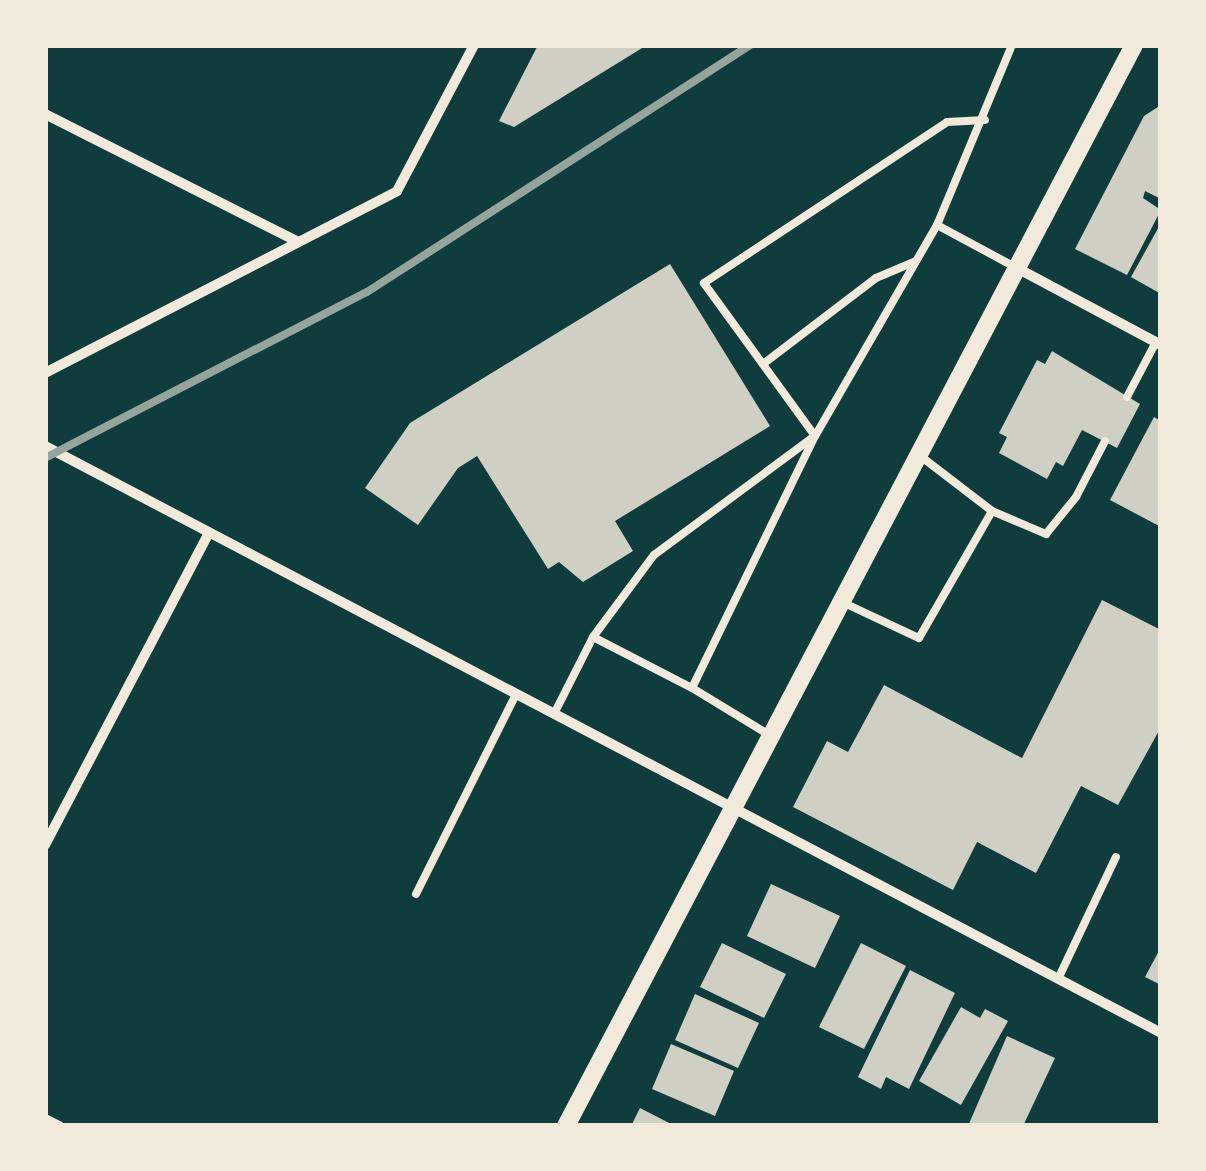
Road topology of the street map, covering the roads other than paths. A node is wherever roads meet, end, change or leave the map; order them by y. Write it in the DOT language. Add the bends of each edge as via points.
graph roads {
  1 [pos="474,45"];
  2 [pos="1012,45"];
  3 [pos="1134,45"];
  4 [pos="45,114"];
  5 [pos="985,120"];
  6 [pos="937,225"];
  7 [pos="298,242"];
  8 [pos="917,261"];
  9 [pos="1017,268"];
  10 [pos="1158,344"];
  11 [pos="762,364"];
  12 [pos="45,373"];
  13 [pos="1127,396"];
  14 [pos="815,436"];
  15 [pos="1104,441"];
  16 [pos="45,446"];
  17 [pos="919,455"];
  18 [pos="992,511"];
  19 [pos="209,532"];
  20 [pos="842,602"];
  21 [pos="592,636"];
  22 [pos="692,688"];
  23 [pos="516,694"];
  24 [pos="554,714"];
  25 [pos="771,736"];
  26 [pos="733,808"];
  27 [pos="50,823"];
  28 [pos="45,845"];
  29 [pos="1116,857"];
  30 [pos="416,894"];
  31 [pos="1058,979"];
  32 [pos="1161,1033"];
  33 [pos="45,1119"];
  34 [pos="59,1126"];
  35 [pos="566,1126"];
  1 -- 7 [label="street" via="397,191"];
  2 -- 5 [label="lane"];
  3 -- 9 [label="street"];
  4 -- 7 [label="street"];
  5 -- 6 [label="lane"];
  5 -- 11 [label="lane" via="947,122 704,283"];
  6 -- 8 [label="lane"];
  6 -- 9 [label="lane"];
  7 -- 12 [label="street"];
  8 -- 11 [label="lane" via="876,278"];
  8 -- 14 [label="lane"];
  9 -- 10 [label="street"];
  9 -- 17 [label="street"];
  10 -- 13 [label="lane"];
  11 -- 14 [label="lane"];
  14 -- 21 [label="lane" via="654,556"];
  14 -- 22 [label="lane"];
  15 -- 18 [label="lane" via="1076,497 1046,534"];
  16 -- 19 [label="street"];
  17 -- 18 [label="lane"];
  17 -- 20 [label="street"];
  18 -- 20 [label="lane" via="919,638"];
  19 -- 23 [label="street"];
  19 -- 27 [label="street"];
  20 -- 25 [label="street"];
  21 -- 22 [label="lane"];
  21 -- 24 [label="lane"];
  22 -- 25 [label="lane"];
  23 -- 24 [label="street"];
  23 -- 30 [label="lane"];
  24 -- 26 [label="street"];
  25 -- 26 [label="street"];
  26 -- 31 [label="street"];
  26 -- 35 [label="street"];
  27 -- 28 [label="street"];
  29 -- 31 [label="lane"];
  31 -- 32 [label="street"];
  33 -- 34 [label="street"];
}
